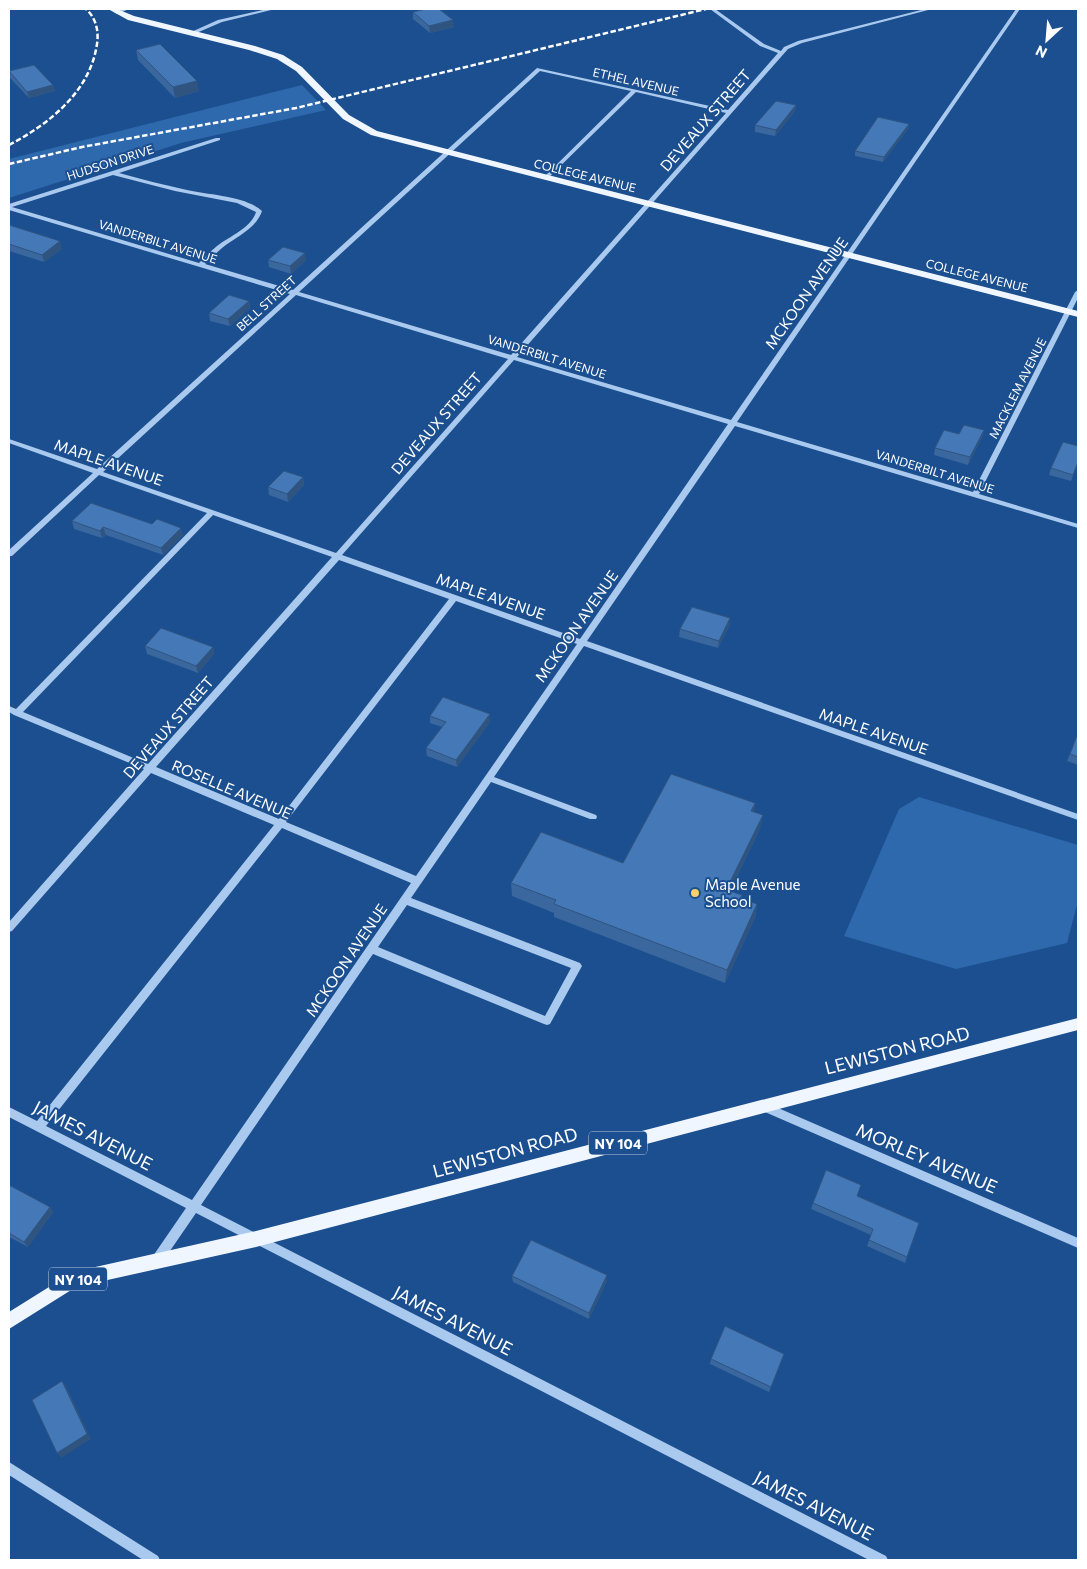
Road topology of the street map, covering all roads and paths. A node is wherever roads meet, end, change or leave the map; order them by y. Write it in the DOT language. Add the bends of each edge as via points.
graph roads {
  1 [pos="127,9"];
  2 [pos="273,9"];
  3 [pos="712,9"];
  4 [pos="930,9"];
  5 [pos="1018,9"];
  6 [pos="115,10"];
  7 [pos="192,34"];
  8 [pos="782,53"];
  9 [pos="539,69"];
  10 [pos="634,90"];
  11 [pos="729,112"];
  12 [pos="218,139"];
  13 [pos="447,153"];
  14 [pos="113,173"];
  15 [pos="546,178"];
  16 [pos="648,204"];
  17 [pos="9,207"];
  18 [pos="848,255"];
  19 [pos="200,265"];
  20 [pos="1078,292"];
  21 [pos="294,293"];
  22 [pos="1068,311"];
  23 [pos="1078,314"];
  24 [pos="512,358"];
  25 [pos="733,423"];
  26 [pos="9,441"];
  27 [pos="98,473"];
  28 [pos="975,495"];
  29 [pos="212,512"];
  30 [pos="1078,526"];
  31 [pos="9,554"];
  32 [pos="337,557"];
  33 [pos="454,598"];
  34 [pos="582,643"];
  35 [pos="13,711"];
  36 [pos="149,770"];
  37 [pos="488,778"];
  38 [pos="593,817"];
  39 [pos="1078,817"];
  40 [pos="280,824"];
  41 [pos="418,881"];
  42 [pos="405,900"];
  43 [pos="9,928"];
  44 [pos="371,949"];
  45 [pos="1078,1024"];
  46 [pos="761,1106"];
  47 [pos="9,1112"];
  48 [pos="39,1127"];
  49 [pos="194,1207"];
  50 [pos="256,1239"];
  51 [pos="1078,1243"];
  52 [pos="157,1260"];
  53 [pos="9,1321"];
  54 [pos="9,1468"];
  55 [pos="154,1560"];
  56 [pos="882,1560"];
  1 -- 6 [label="street"];
  2 -- 7 [label="street" via="220,21"];
  3 -- 8 [label="street" via="762,45"];
  4 -- 8 [label="street, DEVEAUX STREET" via="794,44"];
  5 -- 18 [label="street, MCKOON AVENUE"];
  6 -- 7 [label="main road, COLLEGE AVENUE" via="131,18"];
  7 -- 13 [label="main road, COLLEGE AVENUE" via="280,57 299,69 337,110 356,124 382,135"];
  8 -- 11 [label="street, DEVEAUX STREET"];
  9 -- 10 [label="street, ETHEL AVENUE"];
  9 -- 13 [label="street, BELL STREET"];
  10 -- 11 [label="street, ETHEL AVENUE"];
  10 -- 15 [label="street"];
  11 -- 16 [label="street, DEVEAUX STREET"];
  12 -- 14 [label="street, HUDSON DRIVE"];
  13 -- 15 [label="main road, COLLEGE AVENUE"];
  13 -- 21 [label="street, BELL STREET"];
  14 -- 17 [label="street, HUDSON DRIVE"];
  14 -- 19 [label="street" via="245,204 259,211 259,216"];
  15 -- 16 [label="main road, COLLEGE AVENUE"];
  16 -- 18 [label="main road, COLLEGE AVENUE"];
  16 -- 24 [label="street, DEVEAUX STREET"];
  17 -- 19 [label="street, VANDERBILT AVENUE"];
  18 -- 22 [label="main road, COLLEGE AVENUE"];
  18 -- 25 [label="street, MCKOON AVENUE"];
  19 -- 21 [label="street, VANDERBILT AVENUE"];
  20 -- 22 [label="street, MACKLEM AVENUE"];
  21 -- 24 [label="street, VANDERBILT AVENUE"];
  21 -- 27 [label="street, BELL STREET"];
  22 -- 23 [label="main road, COLLEGE AVENUE"];
  22 -- 28 [label="street, MACKLEM AVENUE"];
  24 -- 25 [label="street, VANDERBILT AVENUE"];
  24 -- 32 [label="street, DEVEAUX STREET"];
  25 -- 28 [label="street, VANDERBILT AVENUE"];
  25 -- 34 [label="street, MCKOON AVENUE"];
  26 -- 27 [label="street, MAPLE AVENUE"];
  27 -- 29 [label="street, MAPLE AVENUE"];
  27 -- 31 [label="street, BELL STREET"];
  28 -- 30 [label="street, VANDERBILT AVENUE"];
  29 -- 32 [label="street, MAPLE AVENUE"];
  29 -- 35 [label="street"];
  32 -- 33 [label="street, MAPLE AVENUE"];
  32 -- 36 [label="street, DEVEAUX STREET"];
  33 -- 34 [label="street, MAPLE AVENUE"];
  33 -- 40 [label="street"];
  34 -- 37 [label="street, MCKOON AVENUE"];
  34 -- 39 [label="street, MAPLE AVENUE"];
  35 -- 36 [label="street, ROSELLE AVENUE"];
  36 -- 40 [label="street, ROSELLE AVENUE"];
  36 -- 43 [label="street, DEVEAUX STREET"];
  37 -- 38 [label="street"];
  37 -- 41 [label="street, MCKOON AVENUE"];
  40 -- 41 [label="street, ROSELLE AVENUE"];
  40 -- 48 [label="street"];
  41 -- 42 [label="street, MCKOON AVENUE"];
  42 -- 44 [label="street, MCKOON AVENUE"];
  42 -- 44 [label="street" via="578,966 547,1021"];
  44 -- 49 [label="street, MCKOON AVENUE"];
  45 -- 46 [label="main road, LEWISTON ROAD / NY 104"];
  46 -- 50 [label="main road, LEWISTON ROAD / NY 104"];
  46 -- 51 [label="street, MORLEY AVENUE"];
  47 -- 48 [label="street, JAMES AVENUE"];
  48 -- 49 [label="street, JAMES AVENUE"];
  49 -- 50 [label="street, JAMES AVENUE"];
  49 -- 52 [label="street, MCKOON AVENUE"];
  50 -- 52 [label="main road, LEWISTON ROAD / NY 104"];
  50 -- 56 [label="street, JAMES AVENUE"];
  52 -- 53 [label="main road, LEWISTON ROAD / NY 104" via="73,1280"];
  54 -- 55 [label="street"];
}
